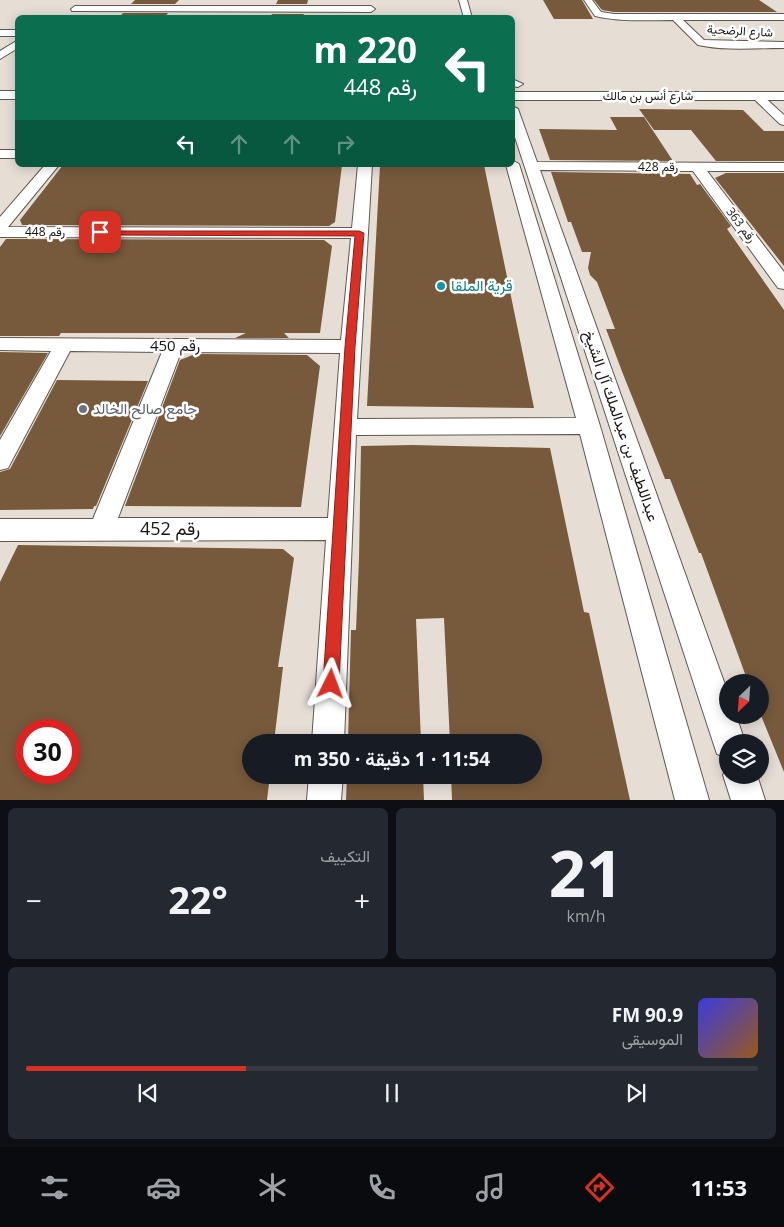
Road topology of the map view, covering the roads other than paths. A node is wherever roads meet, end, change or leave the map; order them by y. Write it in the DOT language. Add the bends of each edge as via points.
graph roads {
  1 [pos="86,0"];
  2 [pos="463,0"];
  3 [pos="588,0"];
  4 [pos="371,9"];
  5 [pos="467,15"];
  6 [pos="675,17"];
  7 [pos="784,17"];
  8 [pos="0,33"];
  9 [pos="15,33"];
  10 [pos="15,45"];
  11 [pos="784,45"];
  12 [pos="0,56"];
  13 [pos="15,84"];
  14 [pos="784,84"];
  15 [pos="0,92"];
  16 [pos="15,94"];
  17 [pos="757,96"];
  18 [pos="784,96"];
  19 [pos="515,98"];
  20 [pos="515,98"];
  21 [pos="515,104"];
  22 [pos="784,121"];
  23 [pos="0,154"];
  24 [pos="15,154"];
  25 [pos="50,167"];
  26 [pos="365,167"];
  27 [pos="697,167"];
  28 [pos="784,167"];
  29 [pos="526,174"];
  30 [pos="0,227"];
  31 [pos="0,232"];
  32 [pos="359,233"];
  33 [pos="784,284"];
  34 [pos="0,344"];
  35 [pos="64,345"];
  36 [pos="174,346"];
  37 [pos="350,347"];
  38 [pos="589,426"];
  39 [pos="346,427"];
  40 [pos="0,461"];
  41 [pos="340,529"];
  42 [pos="0,530"];
  43 [pos="101,530"];
  44 [pos="328,734"];
  45 [pos="725,734"];
  46 [pos="325,784"];
  47 [pos="743,784"];
  48 [pos="324,800"];
  49 [pos="692,800"];
  50 [pos="748,800"];
  1 -- 4 [label="street" via="72,11"];
  2 -- 5 [label="street"];
  3 -- 6 [label="street" via="598,14"];
  6 -- 7 [label="street"];
  6 -- 11 [label="street, شارع الرضحية" via="701,42"];
  8 -- 9 [label="street"];
  10 -- 12 [label="street"];
  13 -- 15 [label="main road"];
  14 -- 19 [label="main road, شارع أنس بن مالك"];
  15 -- 16 [label="main road"];
  17 -- 18 [label="main road, شارع أنس بن مالك"];
  17 -- 20 [label="main road, شارع أنس بن مالك"];
  17 -- 22 [label="street"];
  21 -- 29 [label="street, عبداللطيف بن عبدالملك آل الشيخ"];
  23 -- 24 [label="street"];
  25 -- 30 [label="street"];
  26 -- 32 [label="street"];
  27 -- 28 [label="street, رقم 428"];
  27 -- 29 [label="street, رقم 428"];
  27 -- 33 [label="street, رقم 363"];
  29 -- 38 [label="street, عبداللطيف بن عبدالملك آل الشيخ"];
  29 -- 45 [label="street, عبداللطيف بن عبدالملك آل الشيخ"];
  31 -- 32 [label="street, رقم 448"];
  32 -- 37 [label="street"];
  34 -- 35 [label="street, رقم 450"];
  35 -- 36 [label="street, رقم 450"];
  35 -- 40 [label="street"];
  36 -- 37 [label="street, رقم 450"];
  36 -- 43 [label="street"];
  37 -- 39 [label="street"];
  38 -- 39 [label="street"];
  38 -- 49 [label="street, عبداللطيف بن عبدالملك آل الشيخ"];
  39 -- 41 [label="street"];
  41 -- 43 [label="street, رقم 452"];
  41 -- 44 [label="street"];
  42 -- 43 [label="street, رقم 452"];
  46 -- 48 [label="street"];
  47 -- 50 [label="street"];
}
